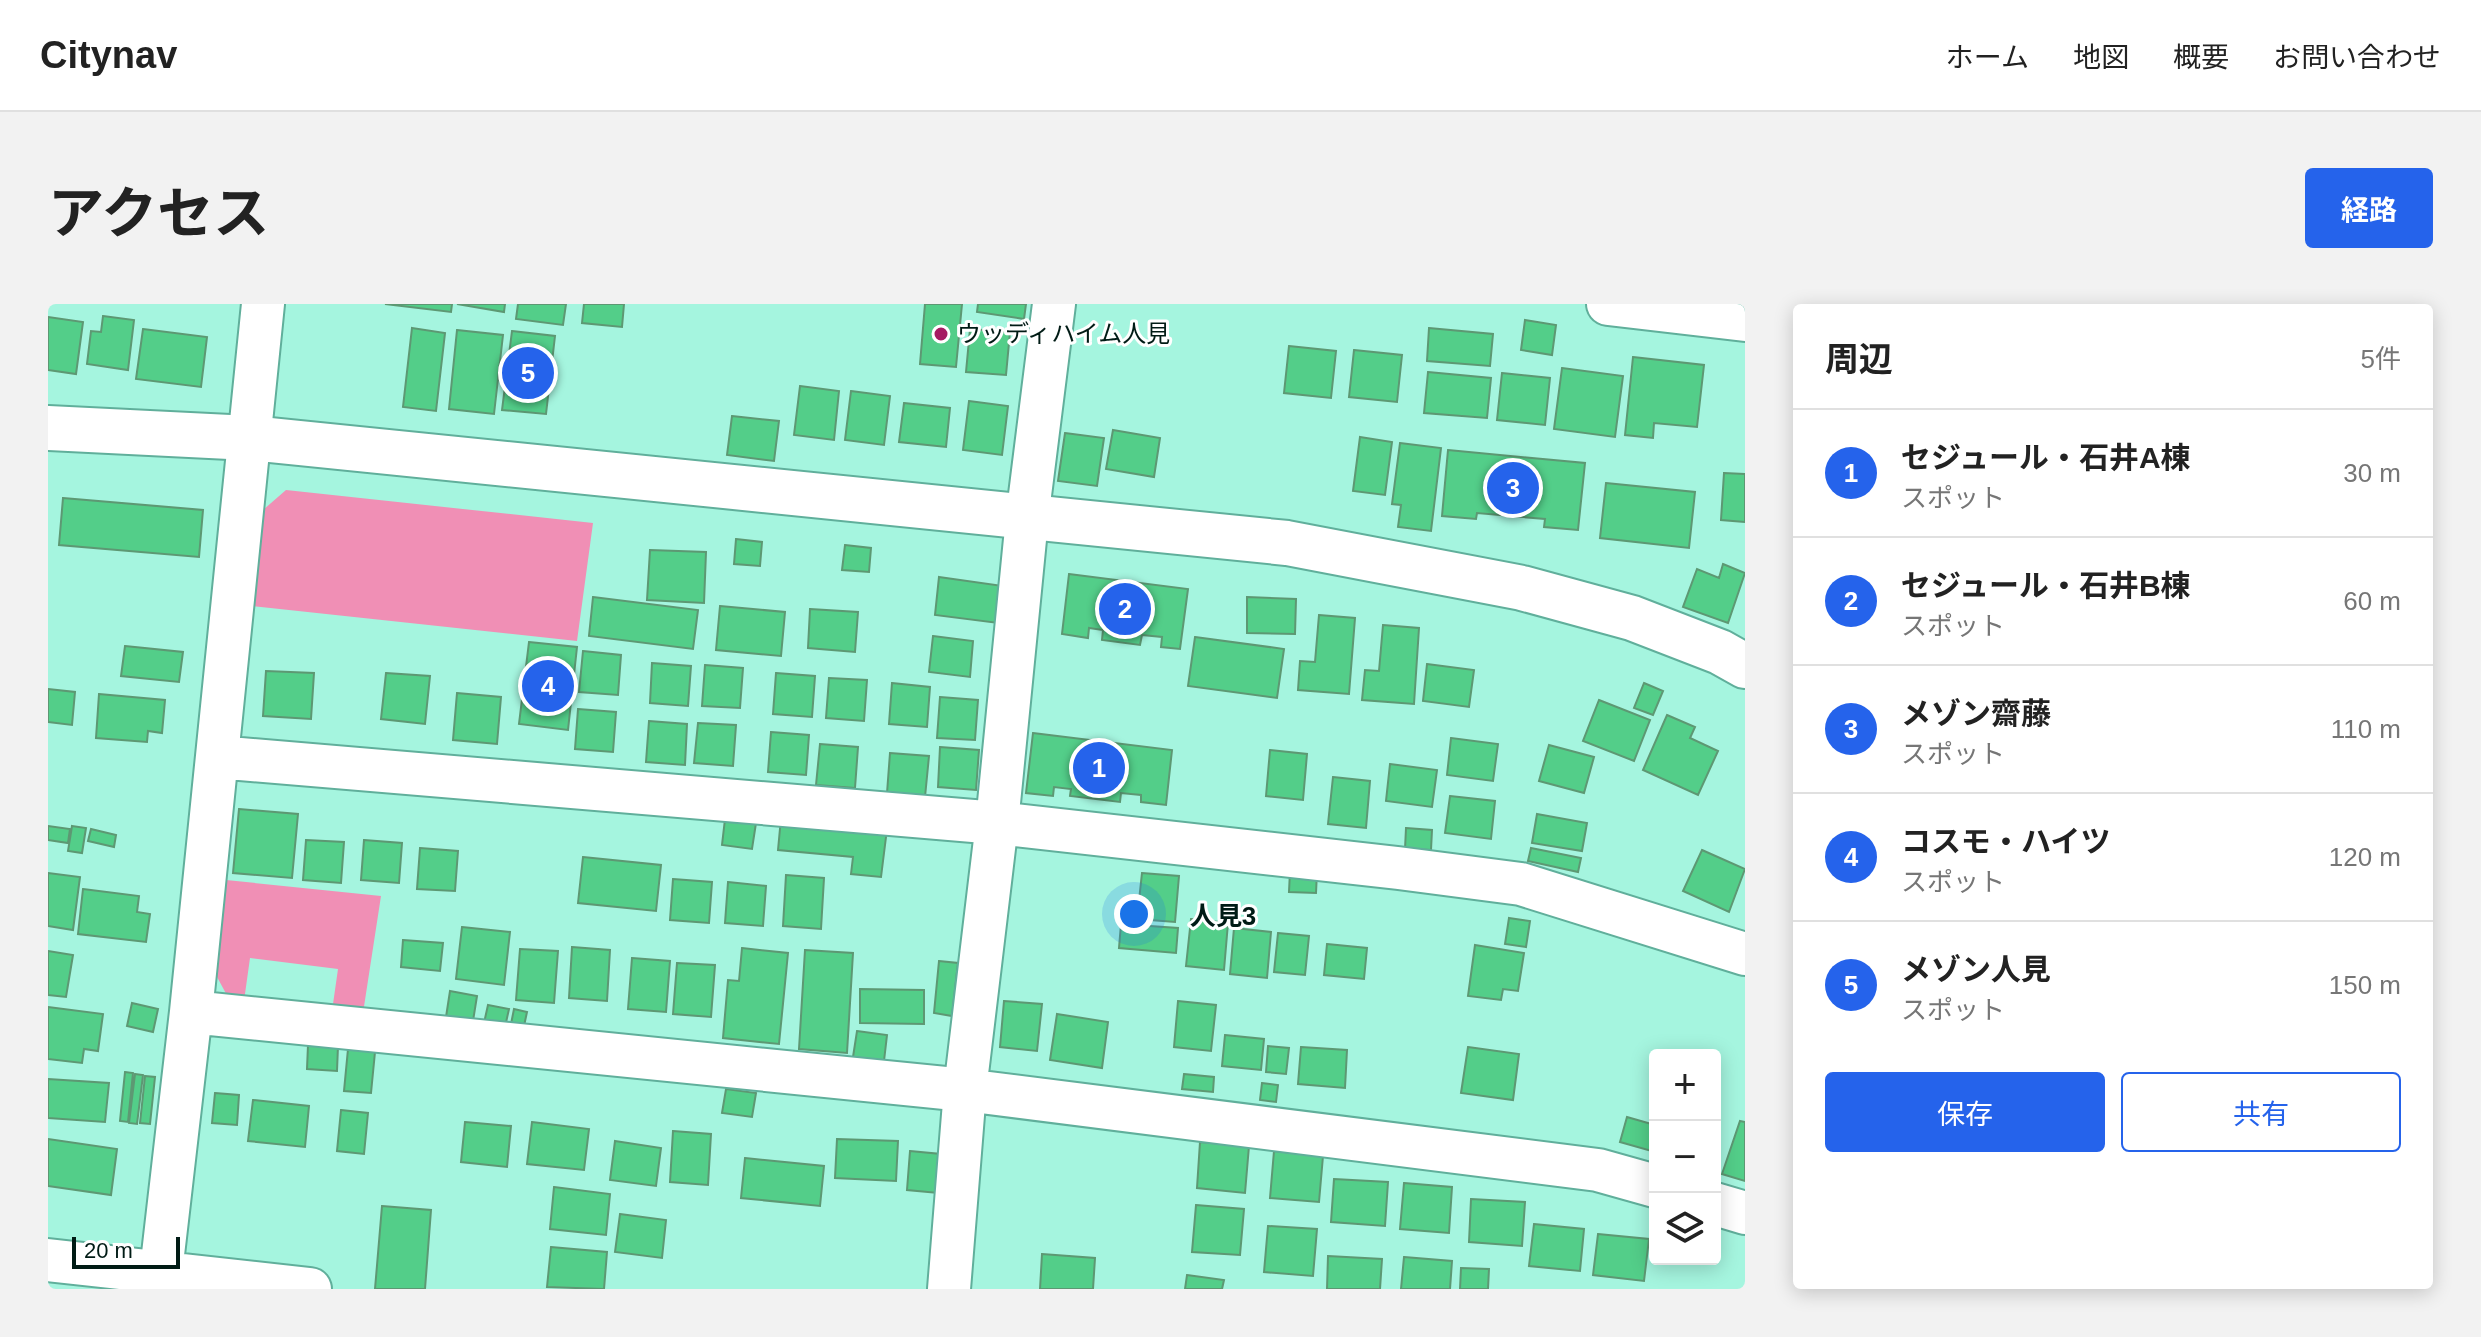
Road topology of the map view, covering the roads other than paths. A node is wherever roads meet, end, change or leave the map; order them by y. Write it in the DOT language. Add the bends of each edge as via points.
graph roads {
  1 [pos="263,304"];
  2 [pos="1054,304"];
  3 [pos="1608,304"];
  4 [pos="1745,320"];
  5 [pos="48,428"];
  6 [pos="250,438"];
  7 [pos="1027,519"];
  8 [pos="1745,666"];
  9 [pos="217,757"];
  10 [pos="997,823"];
  11 [pos="1745,954"];
  12 [pos="191,1012"];
  13 [pos="965,1090"];
  14 [pos="1649,1184"];
  15 [pos="1721,1206"];
  16 [pos="1745,1213"];
  17 [pos="48,1260"];
  18 [pos="160,1282"];
  19 [pos="310,1289"];
  20 [pos="949,1289"];
  1 -- 6 [label="street"];
  2 -- 7 [label="street"];
  3 -- 4 [label="street"];
  5 -- 6 [label="street"];
  6 -- 7 [label="street"];
  6 -- 9 [label="street"];
  7 -- 8 [label="street" via="1287,543 1480,580 1632,618"];
  7 -- 10 [label="street"];
  9 -- 10 [label="street"];
  9 -- 12 [label="street"];
  10 -- 11 [label="street" via="1521,884"];
  10 -- 13 [label="street"];
  12 -- 13 [label="street"];
  12 -- 18 [label="street"];
  13 -- 14 [label="street" via="1598,1170"];
  13 -- 20 [label="street"];
  15 -- 16 [label="street"];
  17 -- 18 [label="street"];
  18 -- 19 [label="street"];
}
